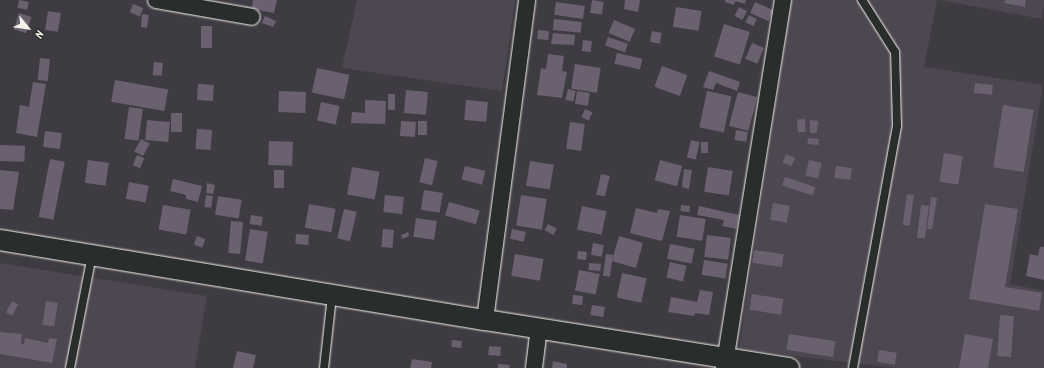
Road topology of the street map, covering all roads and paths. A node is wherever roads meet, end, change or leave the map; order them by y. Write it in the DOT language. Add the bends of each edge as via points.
graph roads {
  1 [pos="156,0"];
  2 [pos="527,0"];
  3 [pos="783,0"];
  4 [pos="862,0"];
  5 [pos="252,17"];
  6 [pos="0,240"];
  7 [pos="92,255"];
  8 [pos="332,294"];
  9 [pos="484,320"];
  10 [pos="539,329"];
  11 [pos="725,362"];
  12 [pos="70,368"];
  13 [pos="324,368"];
  14 [pos="534,368"];
  15 [pos="789,368"];
  16 [pos="853,368"];
  1 -- 5 [label="street"];
  2 -- 9 [label="street"];
  3 -- 11 [label="street"];
  4 -- 16 [label="lane" via="895,52 897,126"];
  6 -- 7 [label="street"];
  7 -- 8 [label="street"];
  7 -- 12 [label="lane"];
  8 -- 9 [label="street"];
  8 -- 13 [label="lane"];
  9 -- 10 [label="street"];
  10 -- 11 [label="street"];
  10 -- 14 [label="street"];
  11 -- 15 [label="street"];
}
